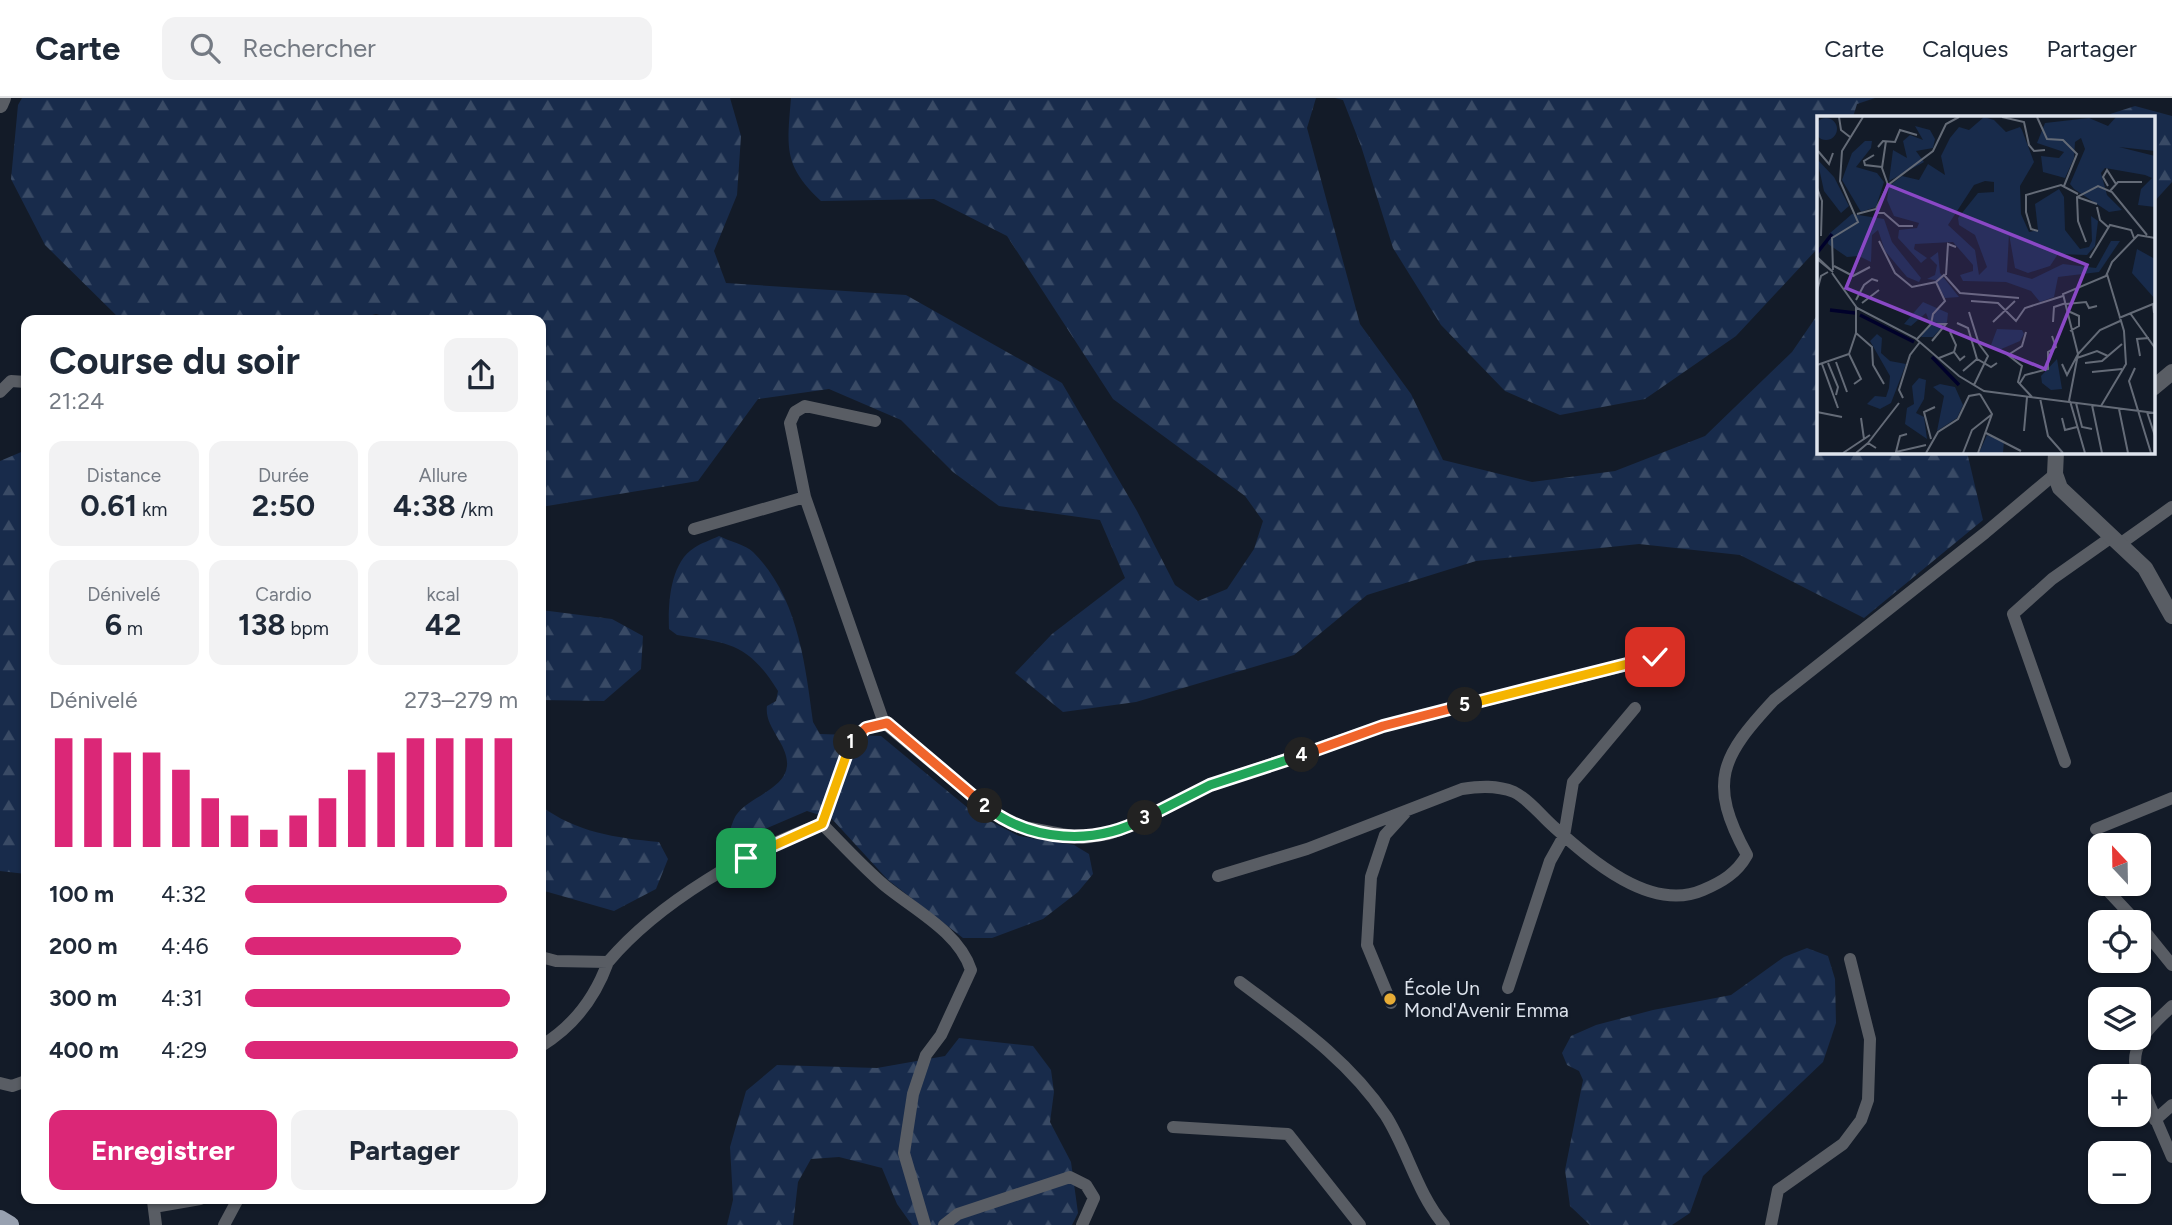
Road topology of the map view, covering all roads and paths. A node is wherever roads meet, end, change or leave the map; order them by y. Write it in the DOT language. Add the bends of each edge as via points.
graph roads {
  1 [pos="3,98"];
  2 [pos="0,104"];
  3 [pos="2172,372"];
  4 [pos="21,382"];
  5 [pos="2154,387"];
  6 [pos="0,391"];
  7 [pos="875,421"];
  8 [pos="2056,453"];
  9 [pos="2055,474"];
  10 [pos="805,497"];
  11 [pos="2172,507"];
  12 [pos="694,528"];
  13 [pos="2116,540"];
  14 [pos="2170,606"];
  15 [pos="1655,657"];
  16 [pos="1635,708"];
  17 [pos="884,723"];
  18 [pos="2065,762"];
  19 [pos="2172,798"];
  20 [pos="1408,810"];
  21 [pos="822,824"];
  22 [pos="2096,829"];
  23 [pos="1564,836"];
  24 [pos="1218,876"];
  25 [pos="2113,896"];
  26 [pos="2126,910"];
  27 [pos="2151,939"];
  28 [pos="546,958"];
  29 [pos="1850,959"];
  30 [pos="608,962"];
  31 [pos="2172,965"];
  32 [pos="1240,982"];
  33 [pos="1508,988"];
  34 [pos="1391,1003"];
  35 [pos="2172,1006"];
  36 [pos="546,1042"];
  37 [pos="2136,1064"];
  38 [pos="0,1083"];
  39 [pos="21,1083"];
  40 [pos="2172,1105"];
  41 [pos="2151,1110"];
  42 [pos="2155,1120"];
  43 [pos="1174,1127"];
  44 [pos="2172,1157"];
  45 [pos="153,1204"];
  46 [pos="235,1204"];
  47 [pos="0,1219"];
  48 [pos="10,1225"];
  49 [pos="156,1225"];
  50 [pos="224,1225"];
  51 [pos="925,1225"];
  52 [pos="944,1225"];
  53 [pos="1082,1225"];
  54 [pos="1360,1225"];
  55 [pos="1444,1225"];
  56 [pos="1772,1225"];
  1 -- 2 [label="street"];
  3 -- 5 [label="street"];
  4 -- 6 [label="street" via="11,381"];
  7 -- 10 [label="street" via="805,406 795,412 790,423"];
  8 -- 9 [label="street"];
  9 -- 13 [label="street" via="2060,488"];
  9 -- 23 [label="street" via="1774,700 1746,730 1729,756 1722,783 1731,825 1747,855 1739,870 1693,895 1670,897 1632,884"];
  10 -- 12 [label="street"];
  10 -- 17 [label="street"];
  11 -- 13 [label="street"];
  13 -- 14 [label="street" via="2146,568"];
  13 -- 18 [label="street" via="2052,579 2013,614"];
  15 -- 17 [label="street" via="1383,726 1210,785 1108,834 1083,838 1014,825 989,810"];
  16 -- 23 [label="street" via="1573,782"];
  17 -- 21 [label="street" via="866,728 850,743"];
  19 -- 22 [label="street"];
  20 -- 23 [label="street" via="1462,789 1496,787 1525,799"];
  20 -- 24 [label="street" via="1307,849"];
  20 -- 34 [label="street" via="1385,835 1371,877 1367,945"];
  21 -- 30 [label="street" via="746,858 671,904"];
  21 -- 51 [label="street" via="882,883 946,933 971,970 941,1035 926,1055 913,1094 904,1153"];
  23 -- 33 [label="street" via="1550,860"];
  25 -- 26 [label="street"];
  27 -- 31 [label="street"];
  28 -- 30 [label="street"];
  29 -- 56 [label="street" via="1870,1039 1868,1100 1861,1120 1843,1144 1778,1190"];
  30 -- 36 [label="street" via="593,997 578,1017"];
  32 -- 55 [label="street" via="1319,1042 1360,1081 1398,1137 1429,1207"];
  35 -- 37 [label="street" via="2144,1032 2135,1054"];
  38 -- 39 [label="street"];
  40 -- 42 [label="street"];
  41 -- 42 [label="street"];
  42 -- 44 [label="street"];
  43 -- 54 [label="street" via="1288,1134"];
  45 -- 49 [label="street"];
  46 -- 50 [label="street"];
  47 -- 48 [label="main road"];
  52 -- 53 [label="street" via="958,1214 1070,1177 1086,1185 1094,1198"];
}
